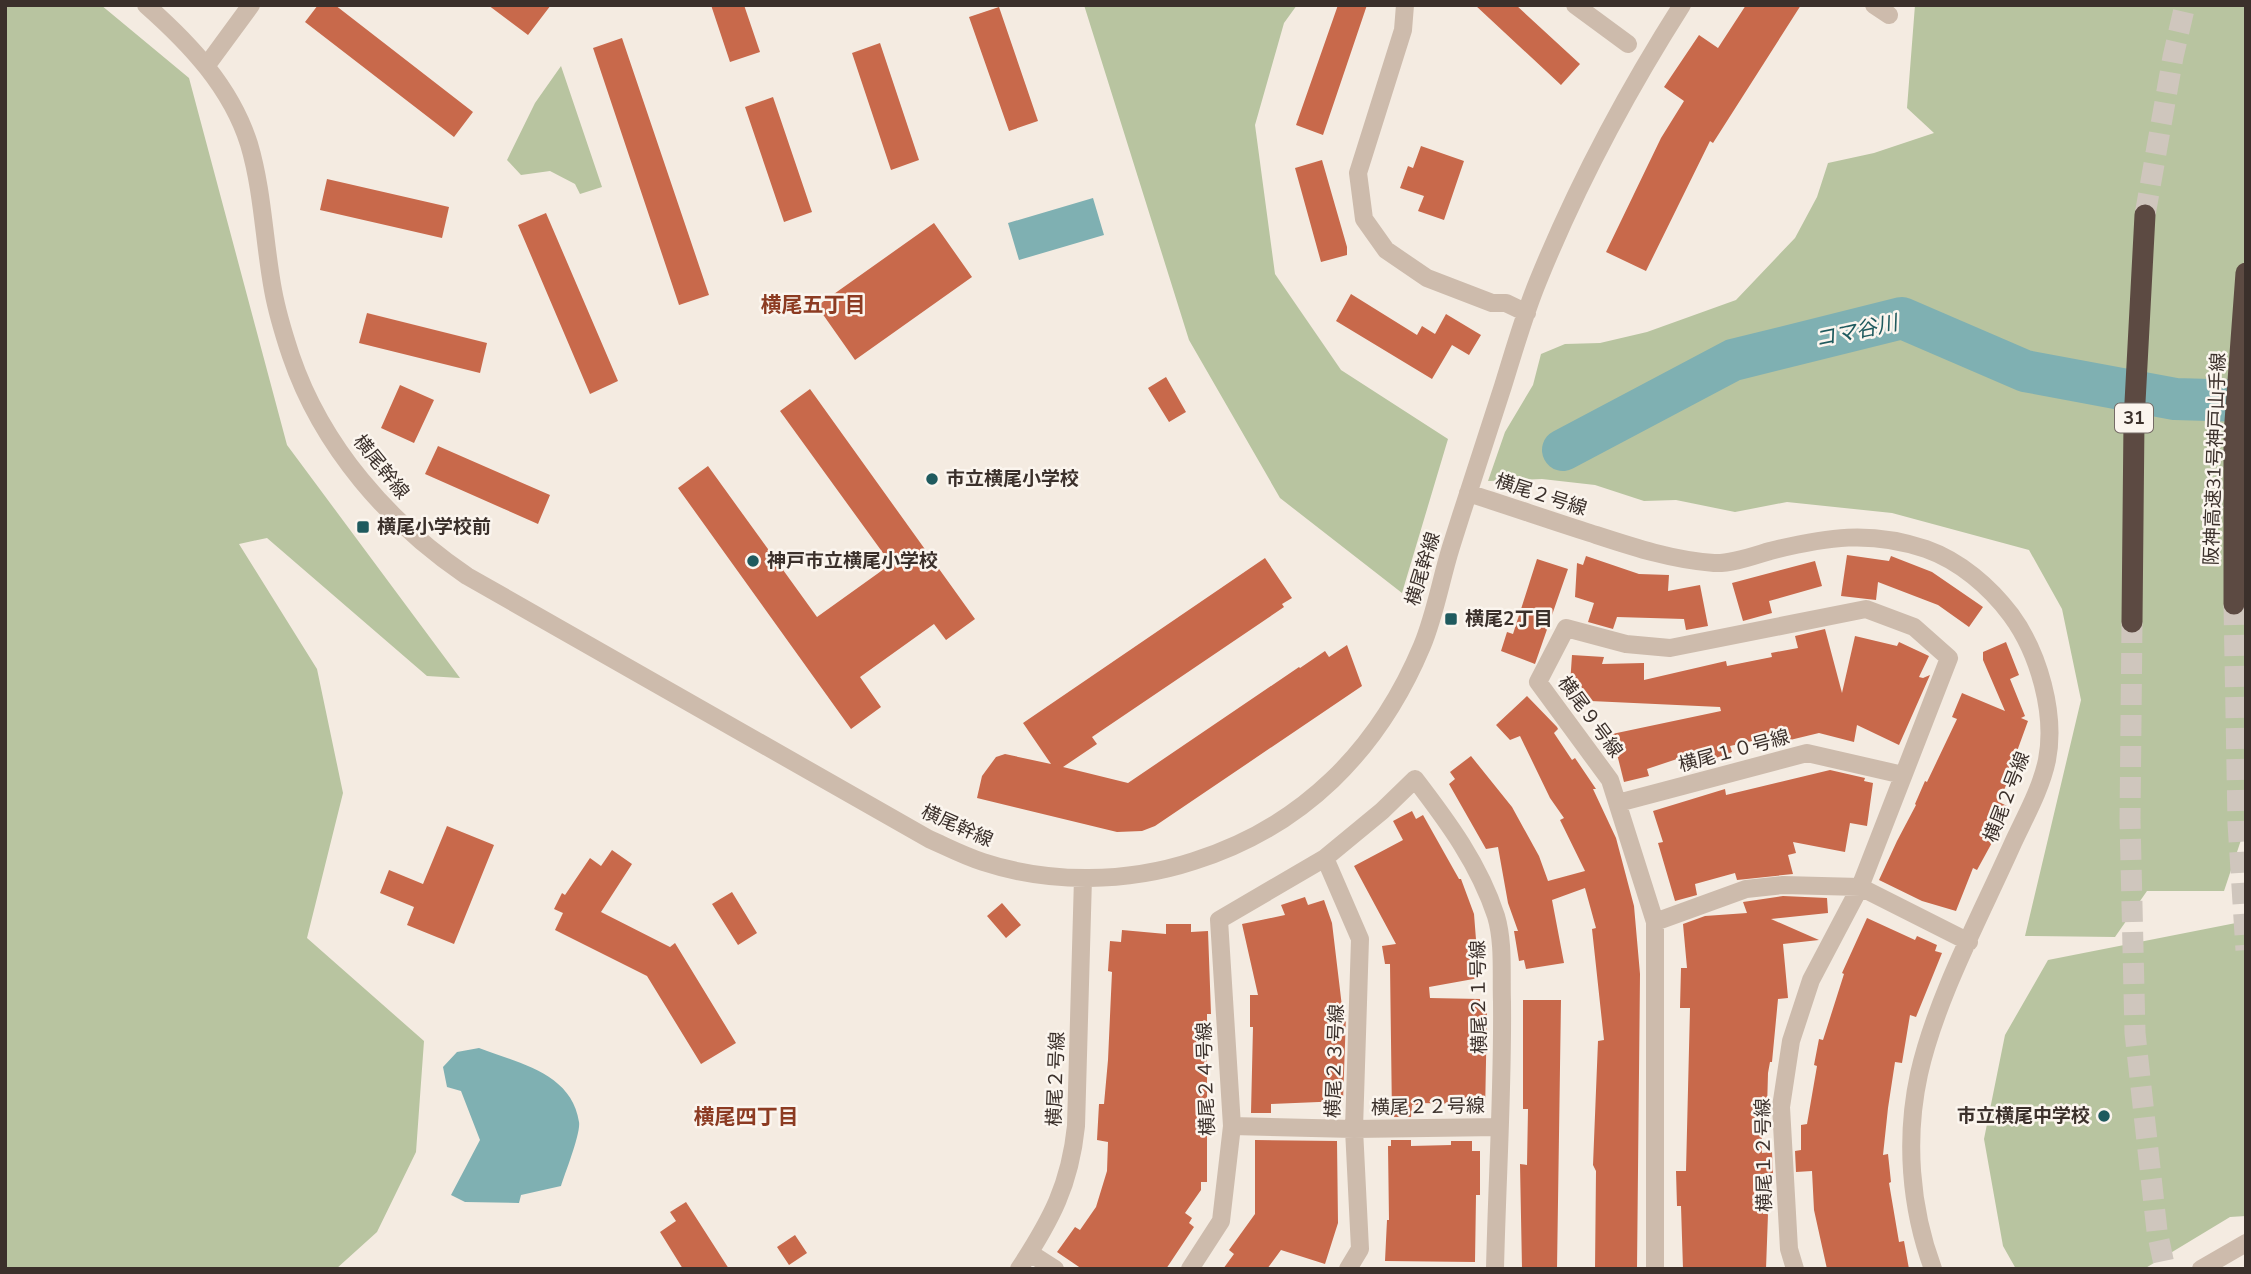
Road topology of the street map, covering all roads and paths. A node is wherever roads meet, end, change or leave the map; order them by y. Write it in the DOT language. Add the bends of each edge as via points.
graph roads {
  1 [pos="146,5"];
  2 [pos="251,5"];
  3 [pos="1405,5"];
  4 [pos="1575,5"];
  5 [pos="1682,5"];
  6 [pos="1628,44"];
  7 [pos="207,65"];
  8 [pos="2145,215"];
  9 [pos="2246,272"];
  10 [pos="1527,313"];
  11 [pos="1468,493"];
  12 [pos="2234,604"];
  13 [pos="2132,622"];
  14 [pos="1903,775"];
  15 [pos="1618,803"];
  16 [pos="1325,858"];
  17 [pos="1083,878"];
  18 [pos="1860,887"];
  19 [pos="1219,920"];
  20 [pos="1655,922"];
  21 [pos="1969,942"];
  22 [pos="1232,1126"];
  23 [pos="1499,1127"];
  24 [pos="1354,1129"];
  25 [pos="2246,1243"];
  26 [pos="1030,1253"];
  27 [pos="1019,1269"];
  28 [pos="1055,1269"];
  29 [pos="1190,1269"];
  30 [pos="1348,1269"];
  31 [pos="1495,1269"];
  32 [pos="1656,1269"];
  33 [pos="1796,1269"];
  34 [pos="1933,1269"];
  35 [pos="2201,1269"];
  1 -- 7 [label="street, 横尾幹線"];
  2 -- 7 [label="street"];
  3 -- 10 [label="street" via="1403,30 1358,173 1364,219 1386,250 1426,278"];
  4 -- 6 [label="street"];
  5 -- 10 [label="street, 横尾幹線" via="1611,123"];
  7 -- 17 [label="street, 横尾幹線" via="248,144 273,291 304,388 357,475 412,534 467,576 929,839 986,864"];
  8 -- 13 [label="highway, 31" via="2134,421"];
  9 -- 12 [label="highway, 阪神高速31号神戸山手線" via="2234,435"];
  10 -- 11 [label="street, 横尾幹線"];
  11 -- 17 [label="street, 横尾幹線" via="1422,645 1383,720 1329,785 1307,804 1229,850 1174,868"];
  11 -- 21 [label="street, 横尾２号線" via="1646,552 1718,564 1817,540 1868,536 1928,550 1988,588 2032,649 2048,712 2047,760"];
  14 -- 15 [label="street, 横尾１０号線" via="1807,754"];
  14 -- 15 [label="street, 横尾９号線" via="1949,658 1914,627 1866,609 1671,648 1626,645 1566,628 1538,682 1610,780"];
  14 -- 18 [label="street, 横尾９号線"];
  15 -- 20 [label="street, 横尾９号線"];
  16 -- 19 [label="street, 横尾２１号線"];
  16 -- 23 [label="street, 横尾２１号線" via="1415,779 1449,822 1479,874 1497,919 1502,1034"];
  16 -- 24 [label="street, 横尾２３号線" via="1360,939"];
  17 -- 26 [label="street, 横尾２号線" via="1073,1159 1061,1197"];
  18 -- 20 [label="street" via="1746,889"];
  18 -- 21 [label="street"];
  18 -- 33 [label="street, 横尾１２号線" via="1811,980 1791,1041 1781,1107 1789,1249"];
  19 -- 22 [label="street, 横尾２４号線"];
  20 -- 32 [label="street, 横尾９号線"];
  21 -- 34 [label="street, 横尾２号線" via="1934,1022 1912,1114 1910,1145 1919,1220"];
  22 -- 24 [label="street, 横尾２２号線"];
  22 -- 29 [label="street, 横尾２４号線" via="1221,1221"];
  23 -- 24 [label="street, 横尾２２号線"];
  23 -- 31 [label="street, 横尾２１号線"];
  24 -- 30 [label="street, 横尾２３号線" via="1360,1249"];
  25 -- 35 [label="street"];
  26 -- 27 [label="street, 横尾２号線"];
  26 -- 28 [label="street"];
}
